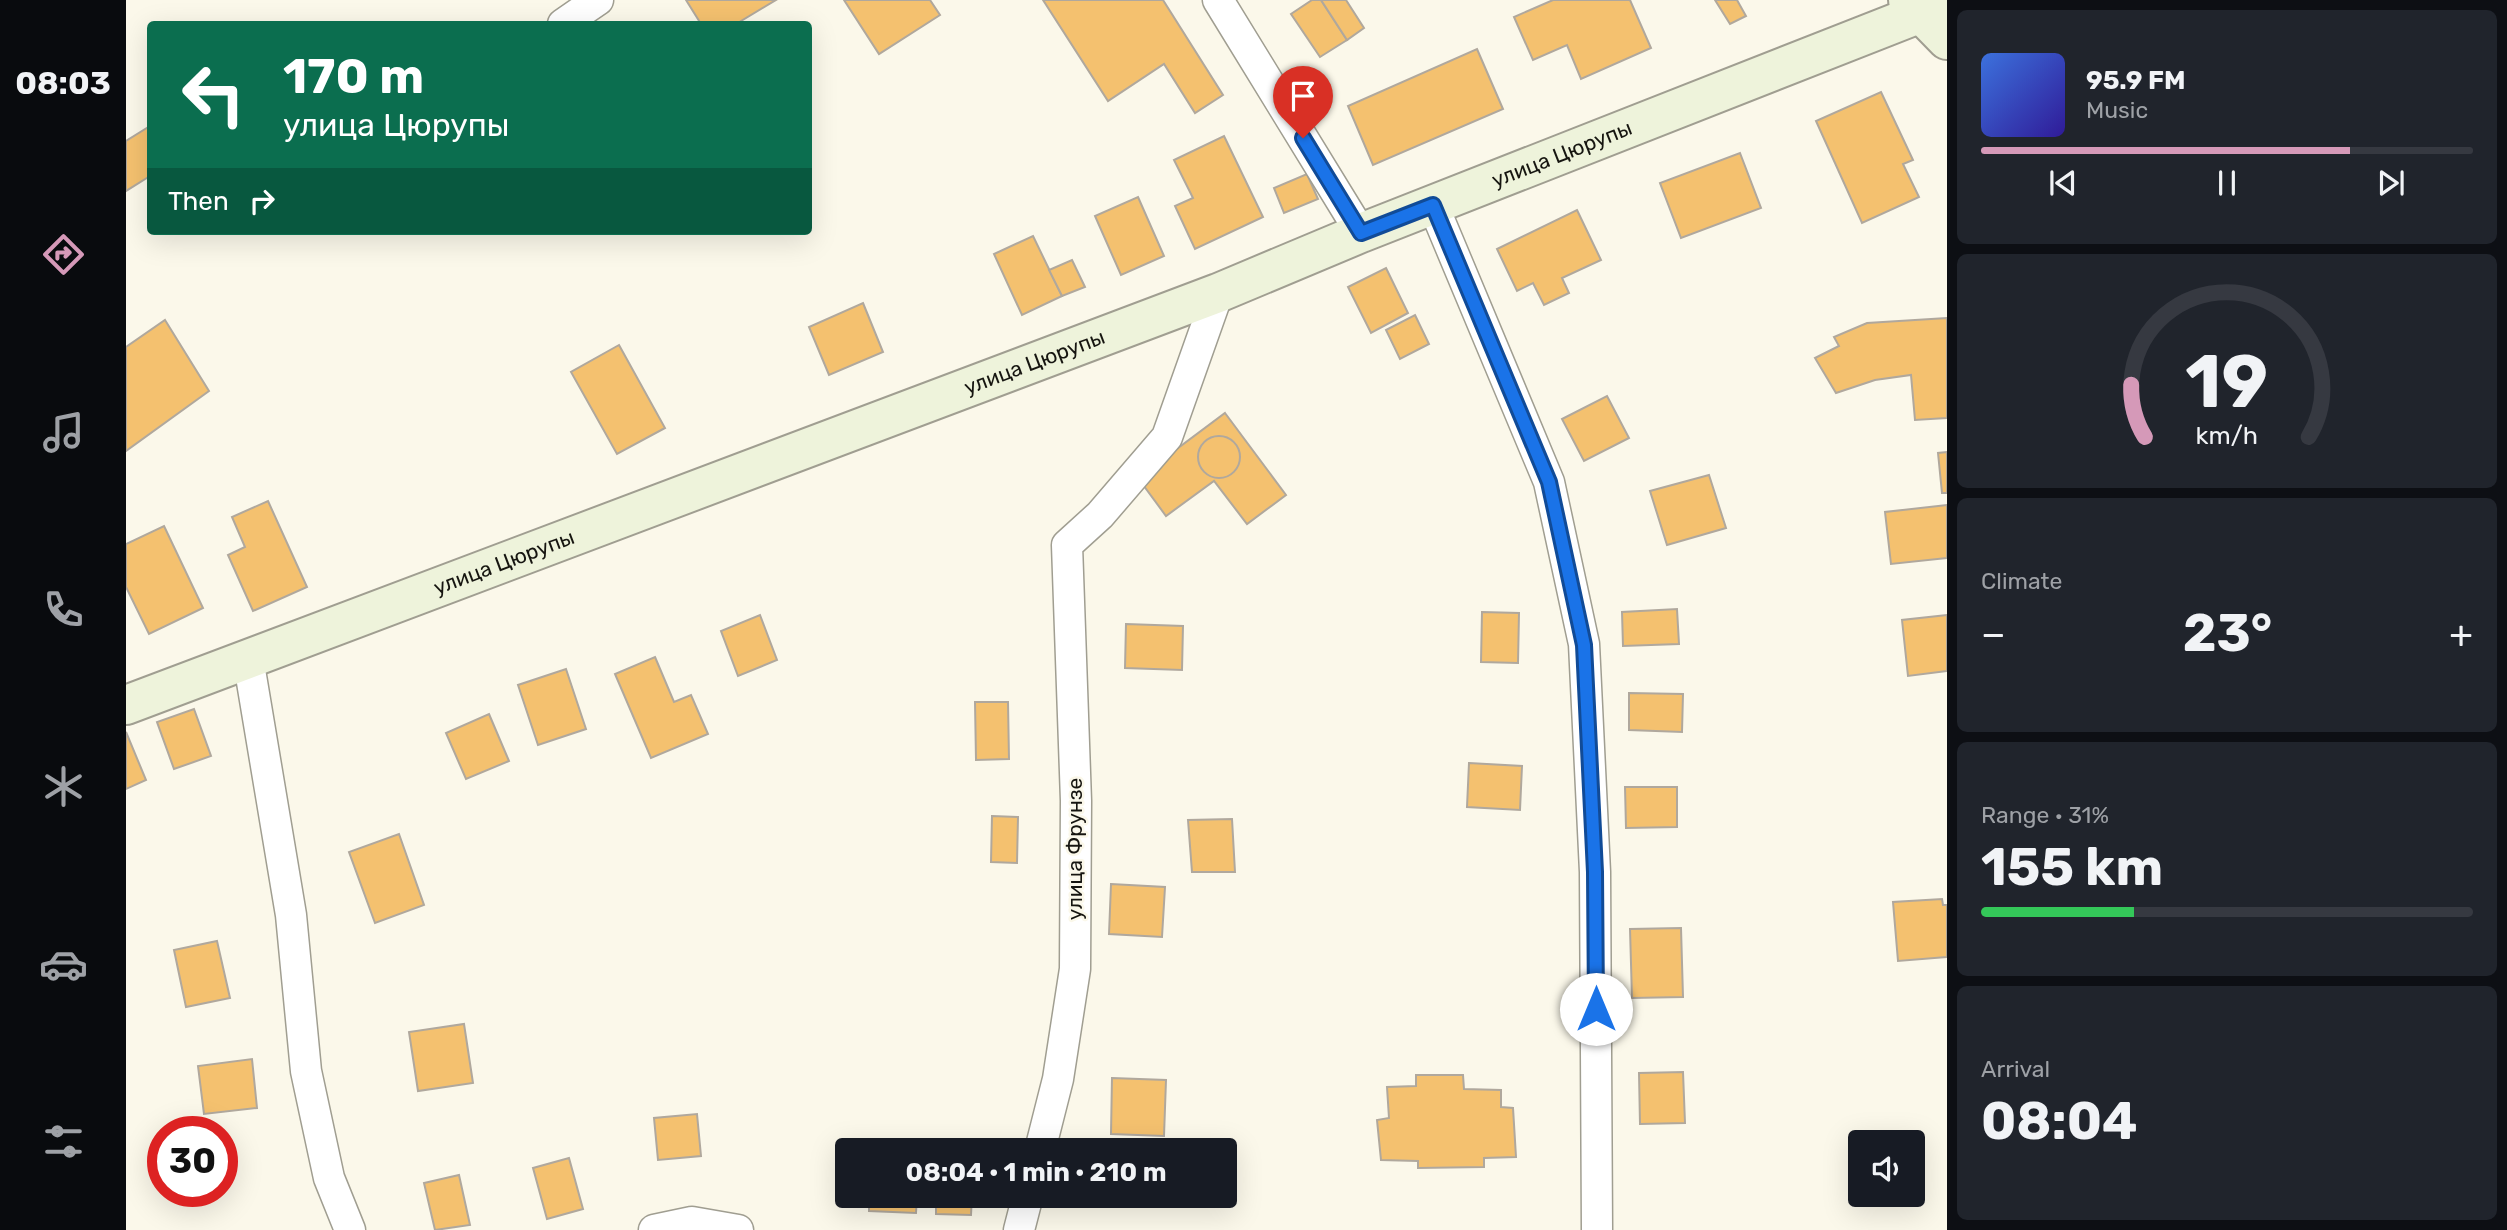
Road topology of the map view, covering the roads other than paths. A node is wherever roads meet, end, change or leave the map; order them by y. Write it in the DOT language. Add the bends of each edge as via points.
graph roads {
  1 [pos="598,0"];
  2 [pos="1218,0"];
  3 [pos="1921,4"];
  4 [pos="567,21"];
  5 [pos="1947,40"];
  6 [pos="1433,205"];
  7 [pos="1361,233"];
  8 [pos="1218,293"];
  9 [pos="248,658"];
  10 [pos="126,705"];
  11 [pos="1043,1138"];
  12 [pos="1025,1208"];
  13 [pos="350,1230"];
  14 [pos="654,1230"];
  15 [pos="738,1230"];
  16 [pos="1019,1230"];
  17 [pos="1597,1230"];
  1 -- 4 [label="street"];
  2 -- 7 [label="street"];
  3 -- 5 [label="main road"];
  3 -- 6 [label="main road, улица Цюрупы"];
  6 -- 7 [label="main road, улица Цюрупы"];
  6 -- 17 [label="street" via="1549,482 1584,645 1595,872"];
  7 -- 8 [label="main road, улица Цюрупы"];
  8 -- 9 [label="main road, улица Цюрупы"];
  8 -- 11 [label="street, улица Фрунзе" via="1167,437 1100,515 1067,545 1076,801 1075,969 1058,1079"];
  9 -- 10 [label="main road, улица Цюрупы"];
  9 -- 13 [label="street" via="291,915 306,1071 329,1178"];
  12 -- 16 [label="street"];
  14 -- 15 [label="street" via="692,1222"];
}
